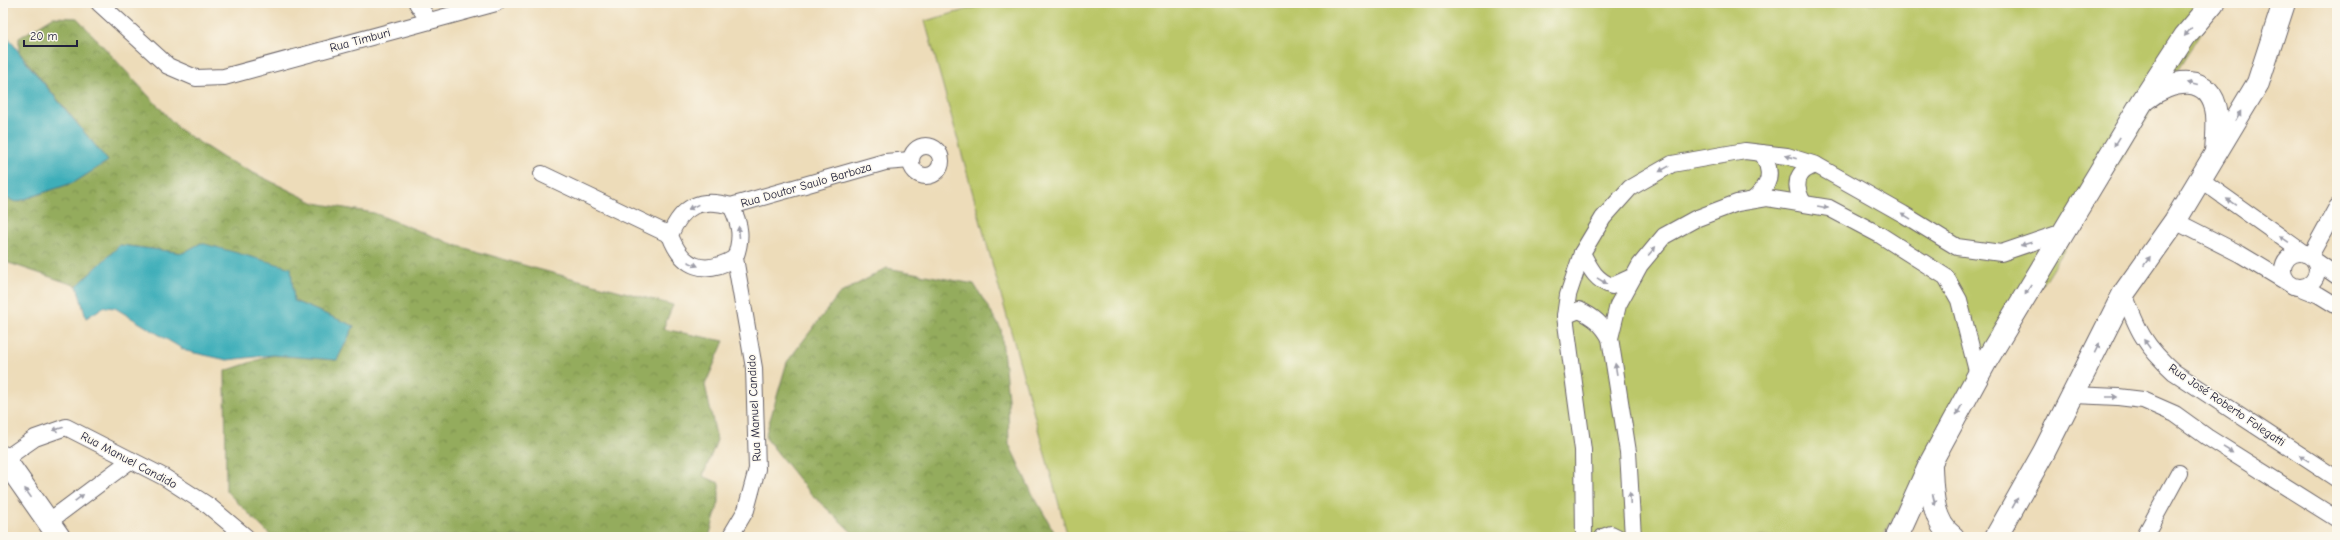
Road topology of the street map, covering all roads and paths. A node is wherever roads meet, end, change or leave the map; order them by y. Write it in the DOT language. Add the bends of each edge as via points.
graph roads {
  1 [pos="99,3"];
  2 [pos="417,3"];
  3 [pos="496,3"];
  4 [pos="2213,3"];
  5 [pos="2284,3"];
  6 [pos="430,21"];
  7 [pos="2142,102"];
  8 [pos="1762,153"];
  9 [pos="2216,153"];
  10 [pos="911,160"];
  11 [pos="1816,165"];
  12 [pos="542,174"];
  13 [pos="2201,180"];
  14 [pos="1753,200"];
  15 [pos="1804,204"];
  16 [pos="730,206"];
  17 [pos="2337,207"];
  18 [pos="2175,221"];
  19 [pos="2063,232"];
  20 [pos="670,236"];
  21 [pos="1582,253"];
  22 [pos="2310,257"];
  23 [pos="735,258"];
  24 [pos="1634,276"];
  25 [pos="2337,276"];
  26 [pos="2296,286"];
  27 [pos="2124,293"];
  28 [pos="2337,306"];
  29 [pos="1565,316"];
  30 [pos="1610,338"];
  31 [pos="1978,375"];
  32 [pos="2074,395"];
  33 [pos="4,458"];
  34 [pos="131,460"];
  35 [pos="1931,462"];
  36 [pos="2179,473"];
  37 [pos="2337,479"];
  38 [pos="2337,519"];
  39 [pos="53,529"];
  40 [pos="246,537"];
  41 [pos="730,537"];
  42 [pos="1584,537"];
  43 [pos="1603,537"];
  44 [pos="1617,537"];
  45 [pos="1633,537"];
  46 [pos="1896,537"];
  47 [pos="1954,537"];
  48 [pos="1996,537"];
  49 [pos="2144,537"];
  1 -- 6 [label="street, Rua Timburi" via="168,66 196,78 224,76"];
  2 -- 6 [label="street"];
  3 -- 6 [label="street, Rua Timburi"];
  4 -- 7 [label="main road, one-way" via="2184,36"];
  9 -- 5 [label="main road, one-way" via="2258,83"];
  9 -- 7 [label="main road, one-way" via="2217,114 2212,99 2204,88 2189,82 2167,85"];
  7 -- 19 [label="main road, one-way"];
  11 -- 8 [label="street, one-way" via="1787,156"];
  8 -- 14 [label="street" via="1769,172 1768,184"];
  8 -- 21 [label="street, one-way" via="1745,151 1672,164 1630,188 1603,218"];
  9 -- 13 [label="main road"];
  10 -- 16 [label="street, Rua Doutor Saulo Barboza" via="885,162"];
  11 -- 15 [label="street" via="1805,168 1798,178 1800,196"];
  19 -- 11 [label="street, one-way" via="2001,253 1957,247"];
  12 -- 20 [label="street"];
  13 -- 18 [label="main road"];
  22 -- 13 [label="street, one-way"];
  14 -- 15 [label="street" via="1767,198"];
  24 -- 14 [label="street, one-way" via="1664,236 1737,203"];
  15 -- 31 [label="street, one-way" via="1829,208 1880,235 1946,277 1959,300"];
  16 -- 20 [label="street, Rua Doutor Saulo Barboza, one-way" via="716,202 693,206 676,221"];
  23 -- 16 [label="street, Rua Manuel Candido, one-way" via="740,246 740,232 737,218"];
  17 -- 22 [label="street"];
  18 -- 26 [label="street"];
  27 -- 18 [label="main road, one-way"];
  19 -- 31 [label="main road, one-way"];
  20 -- 23 [label="street, one-way" via="676,251 688,263 698,267 720,267"];
  21 -- 24 [label="street, one-way" via="1601,282 1612,286"];
  21 -- 29 [label="street" via="1568,295"];
  22 -- 25 [label="street"];
  22 -- 26 [label="street" via="2317,271 2314,281 2304,287"];
  22 -- 26 [label="street" via="2294,255 2286,262 2285,278"];
  23 -- 41 [label="street, Rua Manuel Candido" via="754,368 757,469 746,510"];
  24 -- 30 [label="street" via="1618,305"];
  26 -- 28 [label="street"];
  32 -- 27 [label="main road, one-way"];
  37 -- 27 [label="street, Rua José Roberto Folegatti, one-way" via="2174,372 2140,335"];
  29 -- 30 [label="street" via="1579,310 1603,325"];
  29 -- 42 [label="street" via="1583,450"];
  45 -- 30 [label="street, one-way" via="1628,452"];
  31 -- 35 [label="main road, one-way"];
  32 -- 38 [label="street, one-way" via="2143,400 2176,414 2207,437"];
  48 -- 32 [label="main road, one-way"];
  34 -- 33 [label="street, Rua Manuel Candido, one-way" via="66,427 35,438"];
  39 -- 33 [label="main road, one-way"];
  39 -- 34 [label="street, one-way"];
  34 -- 40 [label="street, Rua Manuel Candido" via="164,477 209,506"];
  35 -- 46 [label="main road"];
  35 -- 47 [label="main road, one-way" via="1932,496 1939,519 1948,533"];
  36 -- 49 [label="street"];
  43 -- 44 [label="street" via="1611,534"];
}
